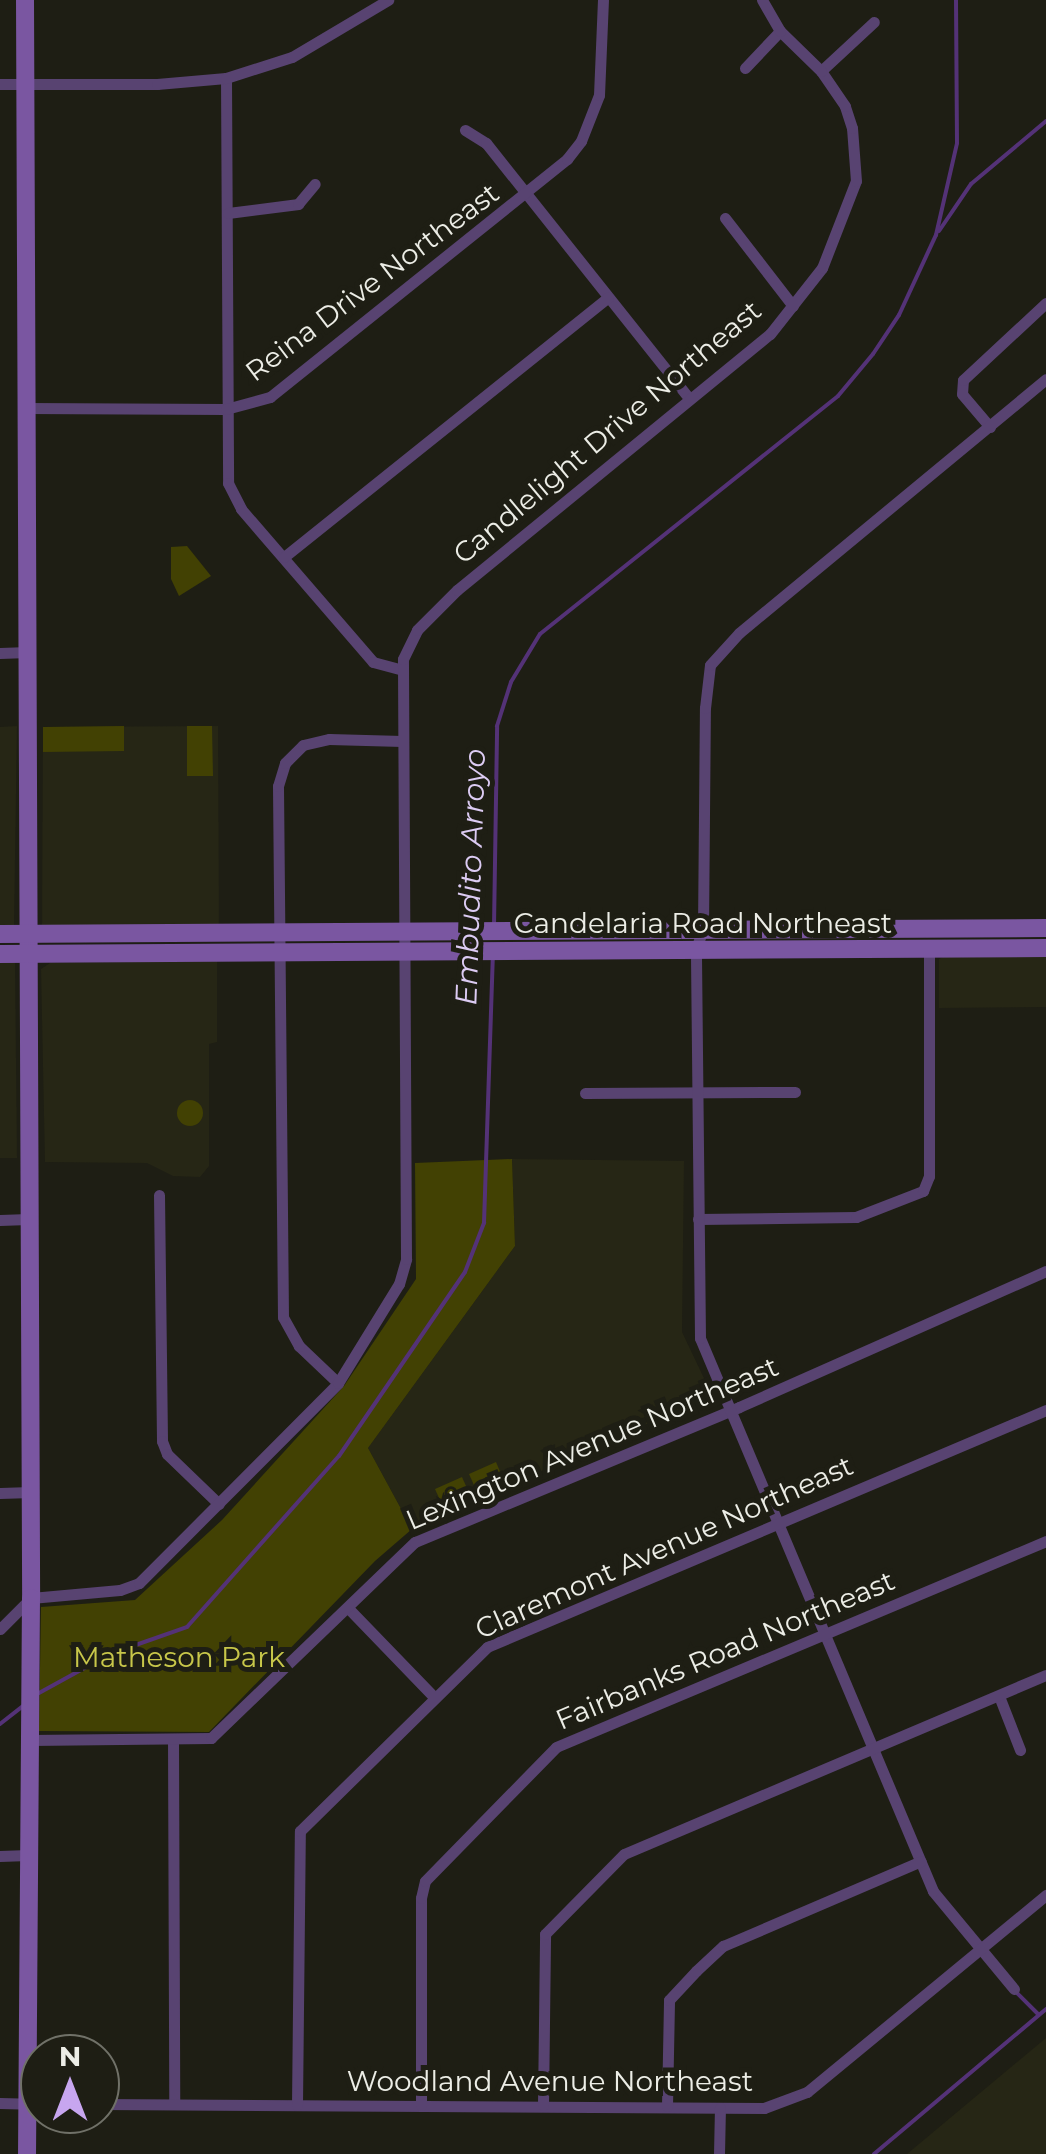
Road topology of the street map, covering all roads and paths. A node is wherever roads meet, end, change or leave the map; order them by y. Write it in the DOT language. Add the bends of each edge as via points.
graph roads {
  1 [pos="25,0"];
  2 [pos="388,0"];
  3 [pos="603,0"];
  4 [pos="762,0"];
  5 [pos="874,22"];
  6 [pos="780,31"];
  7 [pos="744,68"];
  8 [pos="821,71"];
  9 [pos="226,78"];
  10 [pos="0,84"];
  11 [pos="25,84"];
  12 [pos="465,130"];
  13 [pos="315,184"];
  14 [pos="526,195"];
  15 [pos="228,214"];
  16 [pos="725,218"];
  17 [pos="608,297"];
  18 [pos="1046,303"];
  19 [pos="793,306"];
  20 [pos="1046,378"];
  21 [pos="689,398"];
  22 [pos="26,408"];
  23 [pos="226,409"];
  24 [pos="990,426"];
  25 [pos="284,558"];
  26 [pos="28,652"];
  27 [pos="0,653"];
  28 [pos="402,670"];
  29 [pos="402,741"];
  30 [pos="1046,928"];
  31 [pos="703,929"];
  32 [pos="929,929"];
  33 [pos="403,930"];
  34 [pos="279,932"];
  35 [pos="0,934"];
  36 [pos="27,934"];
  37 [pos="1046,948"];
  38 [pos="696,949"];
  39 [pos="930,950"];
  40 [pos="403,952"];
  41 [pos="281,953"];
  42 [pos="0,954"];
  43 [pos="28,954"];
  44 [pos="696,1092"];
  45 [pos="795,1092"];
  46 [pos="585,1093"];
  47 [pos="159,1195"];
  48 [pos="28,1219"];
  49 [pos="698,1219"];
  50 [pos="0,1220"];
  51 [pos="1046,1271"];
  52 [pos="338,1383"];
  53 [pos="1046,1410"];
  54 [pos="730,1411"];
  55 [pos="0,1492"];
  56 [pos="30,1492"];
  57 [pos="219,1504"];
  58 [pos="776,1522"];
  59 [pos="1046,1541"];
  60 [pos="31,1598"];
  61 [pos="348,1608"];
  62 [pos="0,1629"];
  63 [pos="825,1636"];
  64 [pos="1046,1675"];
  65 [pos="999,1696"];
  66 [pos="435,1698"];
  67 [pos="174,1739"];
  68 [pos="30,1740"];
  69 [pos="872,1750"];
  70 [pos="1020,1750"];
  71 [pos="28,1855"];
  72 [pos="0,1856"];
  73 [pos="921,1862"];
  74 [pos="1046,1895"];
  75 [pos="980,1950"];
  76 [pos="1014,1989"];
  77 [pos="32,2034"];
  78 [pos="120,2104"];
  79 [pos="174,2104"];
  80 [pos="298,2105"];
  81 [pos="421,2106"];
  82 [pos="543,2106"];
  83 [pos="667,2106"];
  84 [pos="720,2108"];
  85 [pos="720,2154"];
  1 -- 11 [label="street"];
  2 -- 9 [label="street" via="292,57"];
  3 -- 14 [label="street, Reina Drive Northeast" via="602,73 592,116 568,159"];
  4 -- 6 [label="street, Candlelight Drive Northeast"];
  5 -- 8 [label="street"];
  6 -- 7 [label="street"];
  6 -- 8 [label="street, Candlelight Drive Northeast"];
  8 -- 19 [label="street, Candlelight Drive Northeast" via="848,117 856,181 822,268"];
  9 -- 11 [label="street"];
  9 -- 15 [label="street"];
  10 -- 11 [label="street"];
  11 -- 22 [label="street"];
  12 -- 14 [label="street" via="486,144"];
  13 -- 15 [label="street" via="298,204"];
  14 -- 17 [label="street"];
  14 -- 23 [label="street, Reina Drive Northeast" via="270,396"];
  15 -- 23 [label="street"];
  16 -- 19 [label="street"];
  17 -- 21 [label="street"];
  17 -- 25 [label="street"];
  18 -- 24 [label="street" via="964,380 962,394"];
  19 -- 21 [label="street, Candlelight Drive Northeast" via="770,334"];
  20 -- 24 [label="street"];
  21 -- 28 [label="street, Candlelight Drive Northeast" via="426,620"];
  22 -- 23 [label="street, Reina Drive Northeast"];
  22 -- 26 [label="street"];
  23 -- 25 [label="street" via="232,494"];
  24 -- 31 [label="street" via="710,664"];
  25 -- 28 [label="street" via="373,662"];
  26 -- 27 [label="street"];
  26 -- 36 [label="street"];
  28 -- 29 [label="street, Candlelight Drive Northeast"];
  29 -- 33 [label="street, Candlelight Drive Northeast"];
  29 -- 34 [label="street" via="317,740 285,763 278,786"];
  30 -- 32 [label="street, Candelaria Road Northeast"];
  31 -- 32 [label="street, Candelaria Road Northeast"];
  31 -- 33 [label="street, Candelaria Road Northeast"];
  31 -- 38 [label="street"];
  32 -- 39 [label="street"];
  33 -- 34 [label="street, Candelaria Road Northeast"];
  33 -- 40 [label="street, Candlelight Drive Northeast"];
  34 -- 36 [label="street, Candelaria Road Northeast"];
  34 -- 41 [label="street"];
  35 -- 36 [label="street, Candelaria Road Northeast"];
  36 -- 43 [label="street"];
  37 -- 39 [label="street, Candelaria Road Northeast"];
  38 -- 39 [label="street, Candelaria Road Northeast"];
  38 -- 40 [label="street, Candelaria Road Northeast"];
  38 -- 44 [label="street"];
  39 -- 49 [label="street" via="930,1176 923,1190 856,1218"];
  40 -- 41 [label="street, Candelaria Road Northeast"];
  40 -- 52 [label="street, Candlelight Drive Northeast" via="406,1259 399,1284"];
  41 -- 43 [label="street, Candelaria Road Northeast"];
  41 -- 52 [label="street" via="283,1317 299,1346"];
  42 -- 43 [label="street, Candelaria Road Northeast"];
  43 -- 48 [label="street"];
  44 -- 45 [label="street"];
  44 -- 46 [label="street"];
  44 -- 49 [label="street"];
  47 -- 57 [label="street" via="162,1441 167,1454"];
  48 -- 50 [label="street"];
  48 -- 56 [label="street"];
  49 -- 54 [label="street" via="698,1327"];
  51 -- 54 [label="street, Lexington Avenue Northeast"];
  52 -- 57 [label="street, Candlelight Drive Northeast"];
  53 -- 58 [label="street, Claremont Avenue Northeast"];
  54 -- 58 [label="street"];
  54 -- 61 [label="street, Lexington Avenue Northeast" via="415,1542"];
  55 -- 56 [label="street"];
  56 -- 60 [label="street"];
  57 -- 60 [label="street, Candlelight Drive Northeast" via="140,1582"];
  58 -- 63 [label="street"];
  58 -- 66 [label="street, Claremont Avenue Northeast" via="488,1647"];
  59 -- 63 [label="street, Fairbanks Road Northeast"];
  60 -- 62 [label="street"];
  60 -- 68 [label="street"];
  61 -- 66 [label="street"];
  61 -- 67 [label="street, Lexington Avenue Northeast" via="219,1734"];
  63 -- 69 [label="street"];
  63 -- 81 [label="street, Fairbanks Road Northeast" via="556,1747 435,1867 421,1898"];
  64 -- 65 [label="street"];
  65 -- 69 [label="street"];
  65 -- 70 [label="street"];
  66 -- 80 [label="street, Claremont Avenue Northeast" via="300,1831"];
  67 -- 68 [label="street, Lexington Avenue Northeast"];
  67 -- 79 [label="street"];
  68 -- 71 [label="street"];
  69 -- 73 [label="street"];
  69 -- 82 [label="street" via="624,1854 545,1934"];
  71 -- 72 [label="street"];
  71 -- 77 [label="street"];
  73 -- 75 [label="street" via="933,1891"];
  73 -- 83 [label="street" via="723,1946 669,2000"];
  74 -- 75 [label="street, Woodland Avenue Northeast"];
  75 -- 76 [label="street"];
  75 -- 84 [label="street, Woodland Avenue Northeast" via="806,2092 764,2108"];
  78 -- 79 [label="street, Woodland Avenue Northeast"];
  79 -- 80 [label="street, Woodland Avenue Northeast"];
  80 -- 81 [label="street, Woodland Avenue Northeast"];
  81 -- 82 [label="street, Woodland Avenue Northeast"];
  82 -- 83 [label="street, Woodland Avenue Northeast"];
  83 -- 84 [label="street, Woodland Avenue Northeast"];
  84 -- 85 [label="street"];
}
